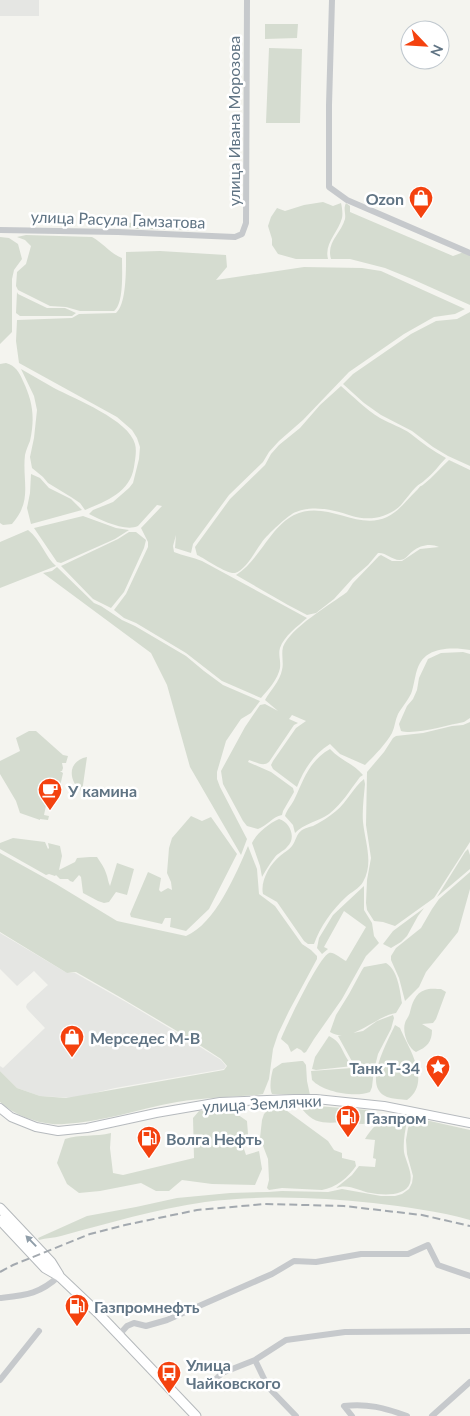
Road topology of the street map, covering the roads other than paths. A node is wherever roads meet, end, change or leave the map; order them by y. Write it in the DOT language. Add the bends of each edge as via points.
graph roads {
  1 [pos="247,0"];
  2 [pos="332,0"];
  3 [pos="0,230"];
  4 [pos="235,237"];
  5 [pos="470,252"];
  6 [pos="0,1108"];
  7 [pos="470,1123"];
  8 [pos="0,1208"];
  9 [pos="0,1220"];
  10 [pos="59,1276"];
  11 [pos="470,1276"];
  12 [pos="0,1298"];
  13 [pos="39,1331"];
  14 [pos="470,1331"];
  15 [pos="119,1336"];
  16 [pos="255,1360"];
  17 [pos="0,1380"];
  18 [pos="470,1382"];
  19 [pos="195,1385"];
  20 [pos="196,1416"];
  21 [pos="296,1416"];
  22 [pos="352,1416"];
  23 [pos="407,1416"];
  24 [pos="432,1416"];
  1 -- 4 [label="street, улица Ивана Морозова" via="246,223 242,234"];
  2 -- 5 [label="street" via="329,187 347,200"];
  3 -- 4 [label="street, улица Расула Гамзатова"];
  6 -- 7 [label="main road, улица Землячки" via="11,1117 36,1127 58,1131 220,1102 294,1099 384,1106"];
  10 -- 8 [label="highway, one-way" via="52,1262"];
  9 -- 10 [label="highway" via="45,1268"];
  10 -- 12 [label="street" via="42,1289"];
  10 -- 15 [label="highway"];
  11 -- 15 [label="street" via="438,1265 428,1246 408,1254 361,1254 316,1262 294,1261 272,1274 167,1320 146,1326 134,1323 127,1326"];
  13 -- 17 [label="street"];
  14 -- 16 [label="street" via="345,1332 286,1340"];
  15 -- 20 [label="highway"];
  16 -- 19 [label="street" via="222,1373 202,1388"];
  16 -- 21 [label="street" via="268,1387"];
  18 -- 24 [label="street"];
  22 -- 23 [label="street" via="344,1406 383,1407"];
}
